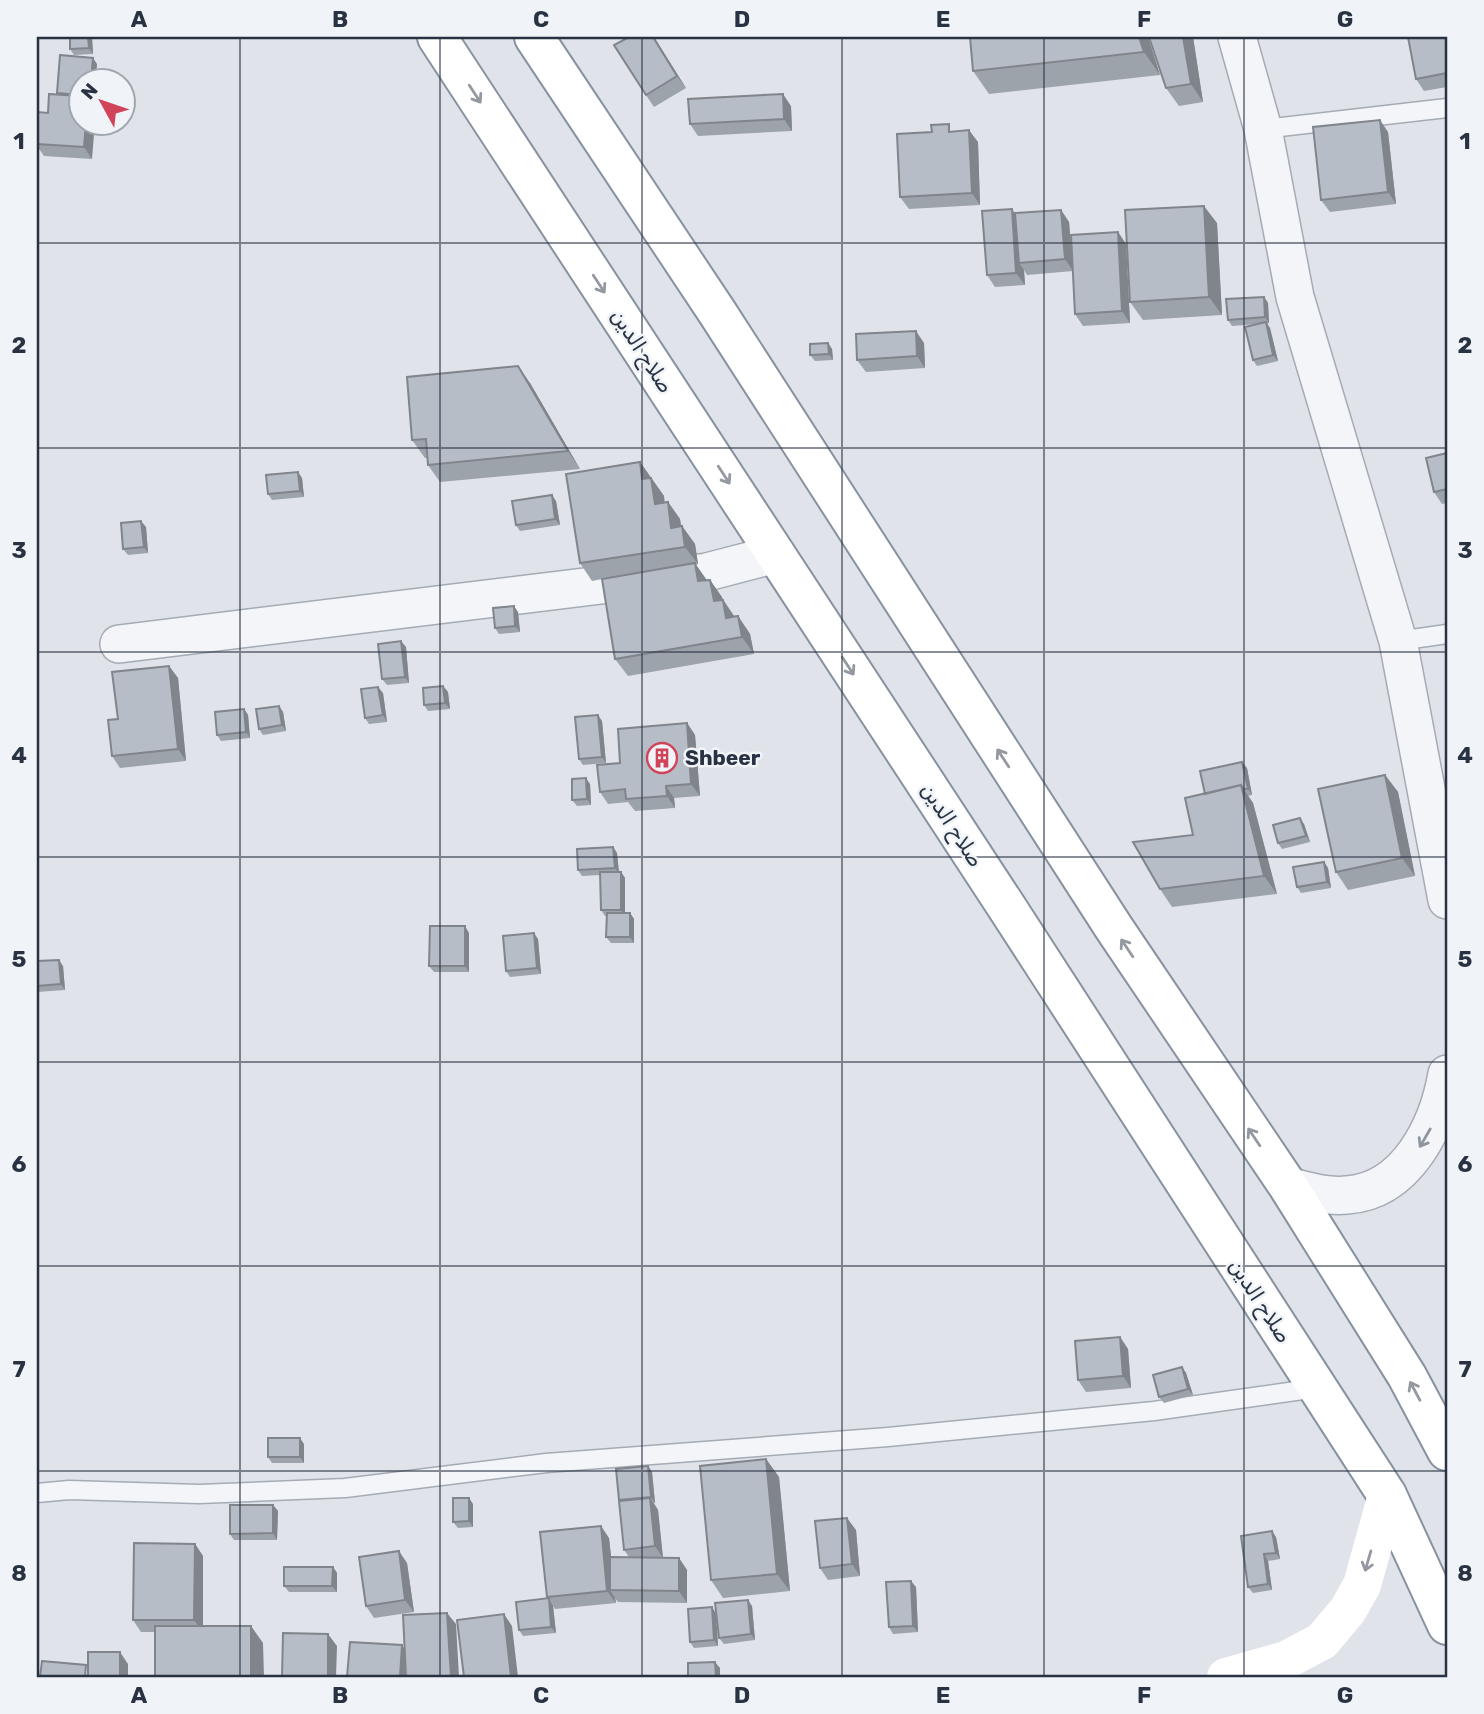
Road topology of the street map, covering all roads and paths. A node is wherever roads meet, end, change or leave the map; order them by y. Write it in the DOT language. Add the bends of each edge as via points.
graph roads {
  1 [pos="437,37"];
  2 [pos="534,37"];
  3 [pos="1237,37"];
  4 [pos="1447,108"];
  5 [pos="1262,129"];
  6 [pos="776,554"];
  7 [pos="1447,634"];
  8 [pos="1398,641"];
  9 [pos="118,644"];
  10 [pos="1447,900"];
  11 [pos="1447,1074"];
  12 [pos="1287,1186"];
  13 [pos="1317,1388"];
  14 [pos="1447,1451"];
  15 [pos="37,1493"];
  16 [pos="1387,1495"];
  17 [pos="1447,1625"];
  18 [pos="1226,1677"];
  1 -- 6 [label="main road, صلاح الدين, one-way"];
  12 -- 2 [label="main road, one-way"];
  3 -- 5 [label="street"];
  4 -- 5 [label="lane"];
  5 -- 8 [label="street" via="1295,296"];
  6 -- 9 [label="street" via="707,572"];
  6 -- 13 [label="main road, صلاح الدين, one-way"];
  7 -- 8 [label="lane"];
  8 -- 10 [label="street"];
  11 -- 12 [label="street, one-way" via="1432,1127 1416,1155 1396,1175 1349,1195 1324,1195"];
  14 -- 12 [label="main road, one-way" via="1407,1376"];
  13 -- 15 [label="lane" via="1141,1413 546,1463 345,1488"];
  13 -- 16 [label="main road, صلاح الدين"];
  16 -- 17 [label="main road, صلاح الدين"];
  16 -- 18 [label="main road, one-way" via="1362,1585 1322,1641 1286,1660"];
}
